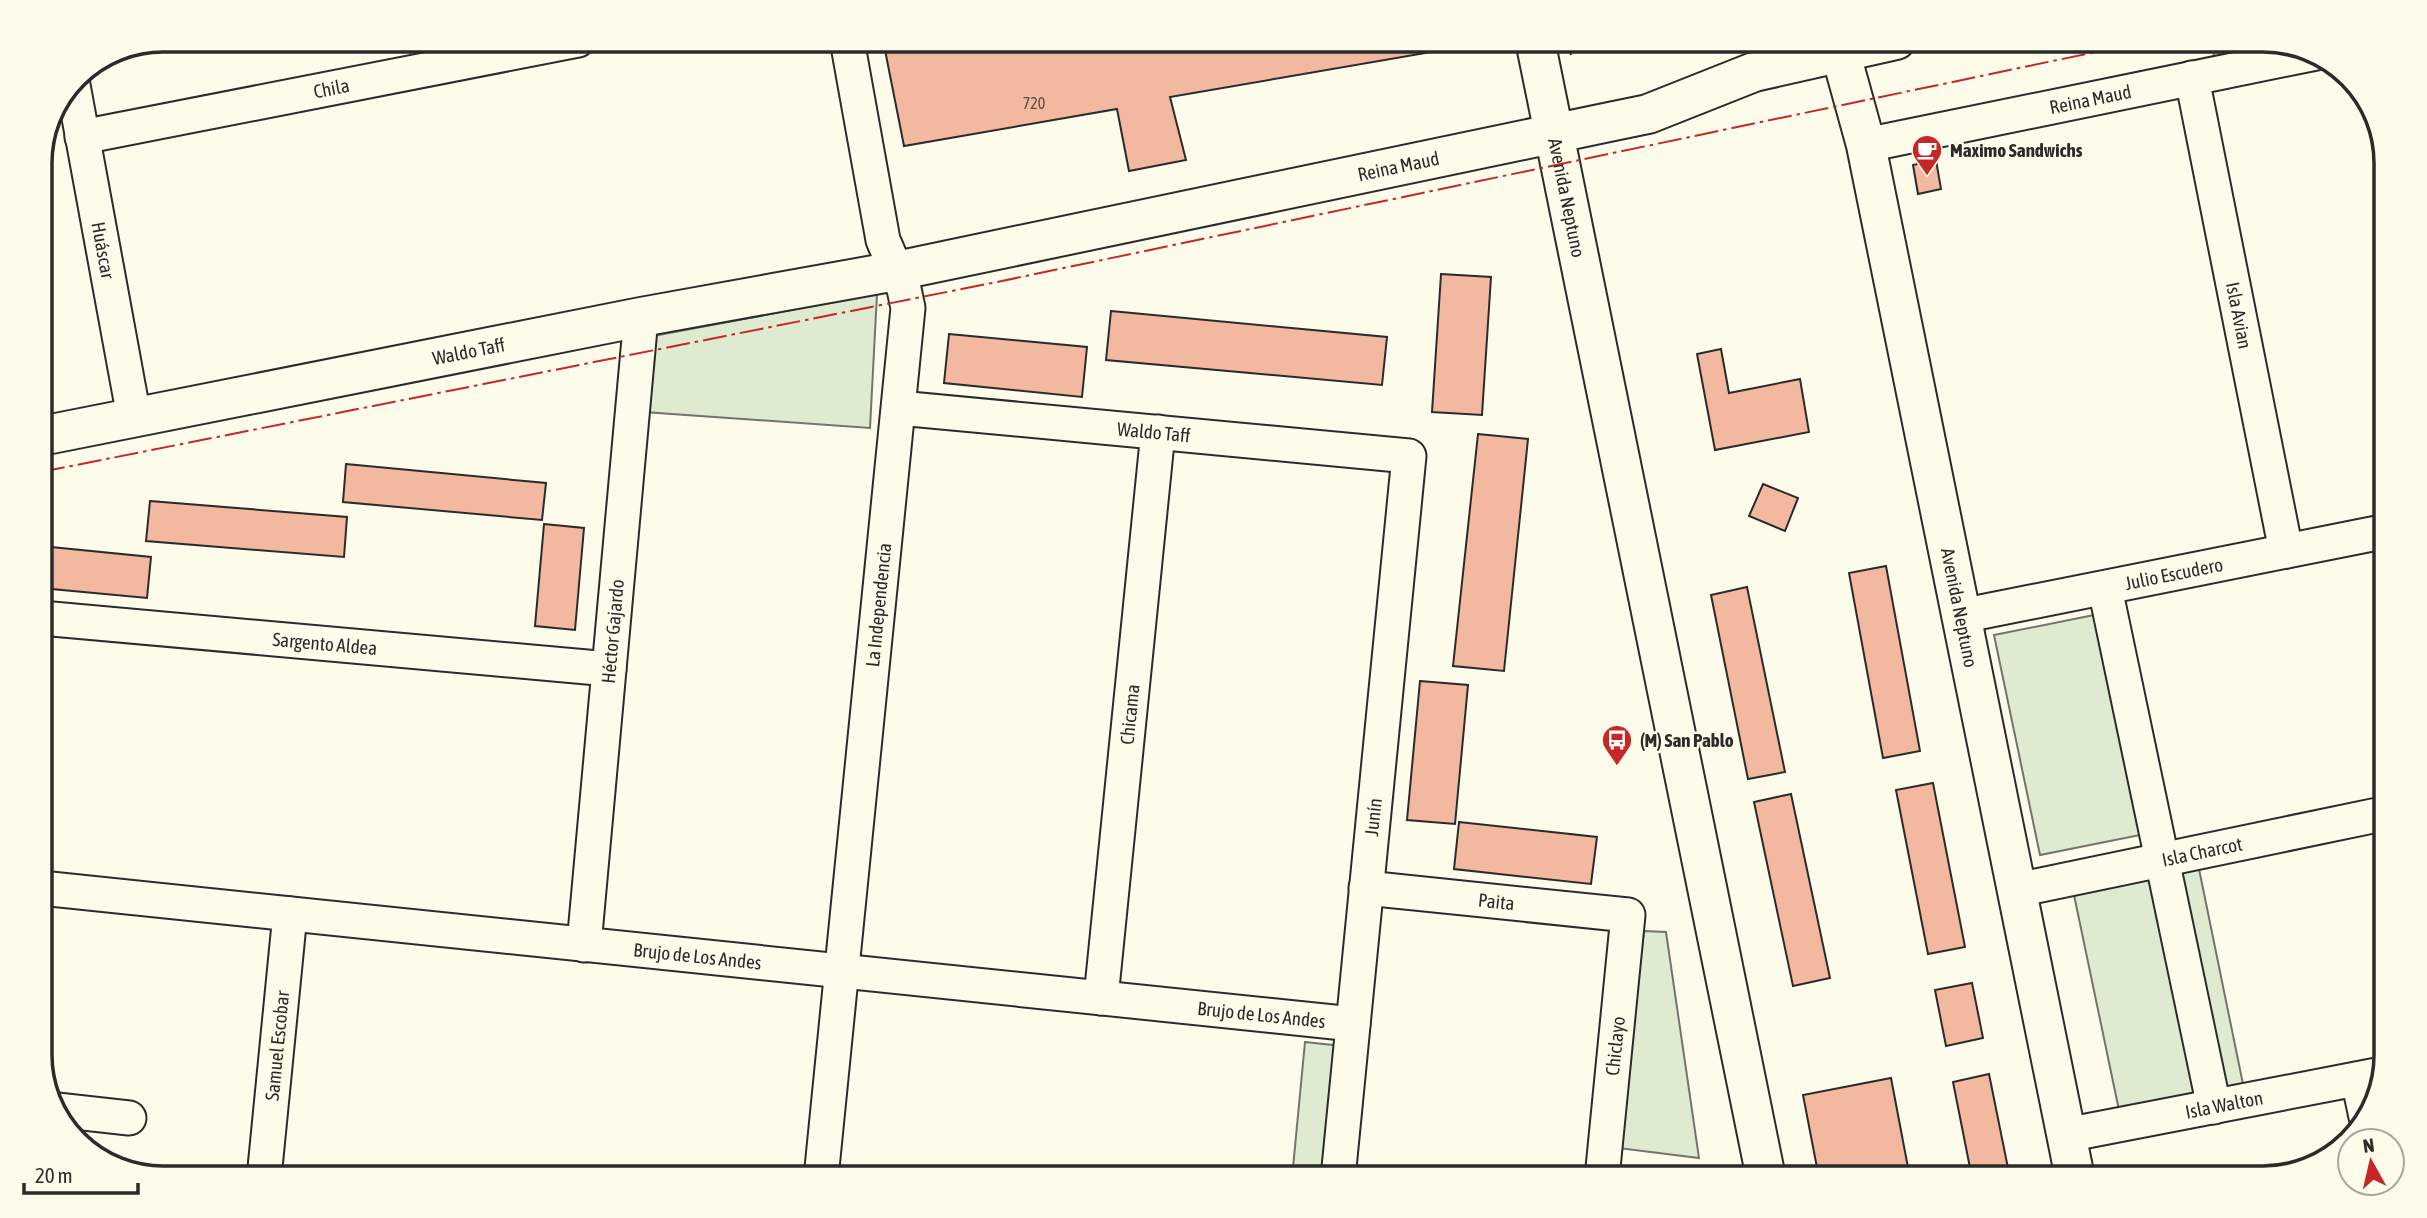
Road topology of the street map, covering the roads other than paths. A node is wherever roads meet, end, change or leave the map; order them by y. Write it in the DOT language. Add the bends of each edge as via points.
graph roads {
  1 [pos="519,52"];
  2 [pos="849,52"];
  3 [pos="1537,52"];
  4 [pos="1819,52"];
  5 [pos="1841,52"];
  6 [pos="2293,57"];
  7 [pos="2192,78"];
  8 [pos="75,96"];
  9 [pos="1554,133"];
  10 [pos="82,137"];
  11 [pos="1866,145"];
  12 [pos="896,271"];
  13 [pos="641,317"];
  14 [pos="899,408"];
  15 [pos="134,417"];
  16 [pos="1158,432"];
  17 [pos="53,433"];
  18 [pos="1409,456"];
  19 [pos="2374,534"];
  20 [pos="2286,551"];
  21 [pos="2105,588"];
  22 [pos="1961,617"];
  23 [pos="53,619"];
  24 [pos="609,669"];
  25 [pos="2374,816"];
  26 [pos="2161,860"];
  27 [pos="1366,888"];
  28 [pos="53,889"];
  29 [pos="2017,890"];
  30 [pos="290,914"];
  31 [pos="1628,915"];
  32 [pos="584,945"];
  33 [pos="842,971"];
  34 [pos="1101,998"];
  35 [pos="1353,1024"];
  36 [pos="2370,1077"];
  37 [pos="2214,1107"];
  38 [pos="68,1111"];
  39 [pos="129,1118"];
  40 [pos="2066,1135"];
  41 [pos="265,1166"];
  42 [pos="822,1166"];
  43 [pos="1339,1166"];
  44 [pos="1603,1166"];
  45 [pos="1764,1166"];
  46 [pos="2072,1166"];
  1 -- 10 [label="street, Chila"];
  2 -- 12 [label="street, La Independencia" via="883,240"];
  3 -- 9 [label="main road, Avenida Neptuno"];
  4 -- 9 [label="main road, Reina Maud" via="1648,114"];
  5 -- 11 [label="main road, Avenida Neptuno"];
  6 -- 7 [label="street, Reina Maud"];
  7 -- 11 [label="street, Reina Maud"];
  7 -- 20 [label="street, Isla Avian"];
  8 -- 10 [label="street, Huáscar"];
  9 -- 12 [label="main road, Reina Maud"];
  9 -- 45 [label="main road, Avenida Neptuno"];
  10 -- 15 [label="street, Huáscar"];
  11 -- 22 [label="main road, Avenida Neptuno"];
  12 -- 13 [label="main road, Waldo Taff"];
  12 -- 14 [label="street, La Independencia" via="908,308"];
  13 -- 15 [label="main road, Waldo Taff"];
  13 -- 24 [label="street, Héctor Gajardo"];
  14 -- 16 [label="street, Waldo Taff"];
  14 -- 33 [label="street, La Independencia"];
  15 -- 17 [label="main road, Waldo Taff"];
  16 -- 18 [label="street, Waldo Taff"];
  16 -- 34 [label="street, Chicama"];
  18 -- 27 [label="street, Junín"];
  19 -- 20 [label="street, Julio Escudero"];
  20 -- 21 [label="street, Julio Escudero"];
  21 -- 22 [label="street, Julio Escudero"];
  21 -- 26 [label="street"];
  22 -- 29 [label="main road, Avenida Neptuno"];
  23 -- 24 [label="street, Sargento Aldea"];
  24 -- 32 [label="street, Héctor Gajardo"];
  25 -- 26 [label="street, Isla Charcot"];
  26 -- 29 [label="street, Isla Charcot"];
  26 -- 37 [label="street"];
  27 -- 31 [label="street, Paita"];
  27 -- 35 [label="street, Junín"];
  28 -- 30 [label="street, Brujo de Los Andes"];
  29 -- 40 [label="main road, Avenida Neptuno"];
  30 -- 32 [label="street, Brujo de Los Andes"];
  30 -- 41 [label="street, Samuel Escobar"];
  31 -- 44 [label="street, Chiclayo"];
  32 -- 33 [label="street, Brujo de Los Andes"];
  33 -- 34 [label="street, Brujo de Los Andes"];
  33 -- 42 [label="street, La Independencia"];
  34 -- 35 [label="street, Brujo de Los Andes"];
  35 -- 43 [label="street, Junín"];
  36 -- 37 [label="street, Isla Walton"];
  37 -- 40 [label="street, Isla Walton"];
  38 -- 39 [label="street"];
  40 -- 46 [label="main road, Avenida Neptuno"];
}
